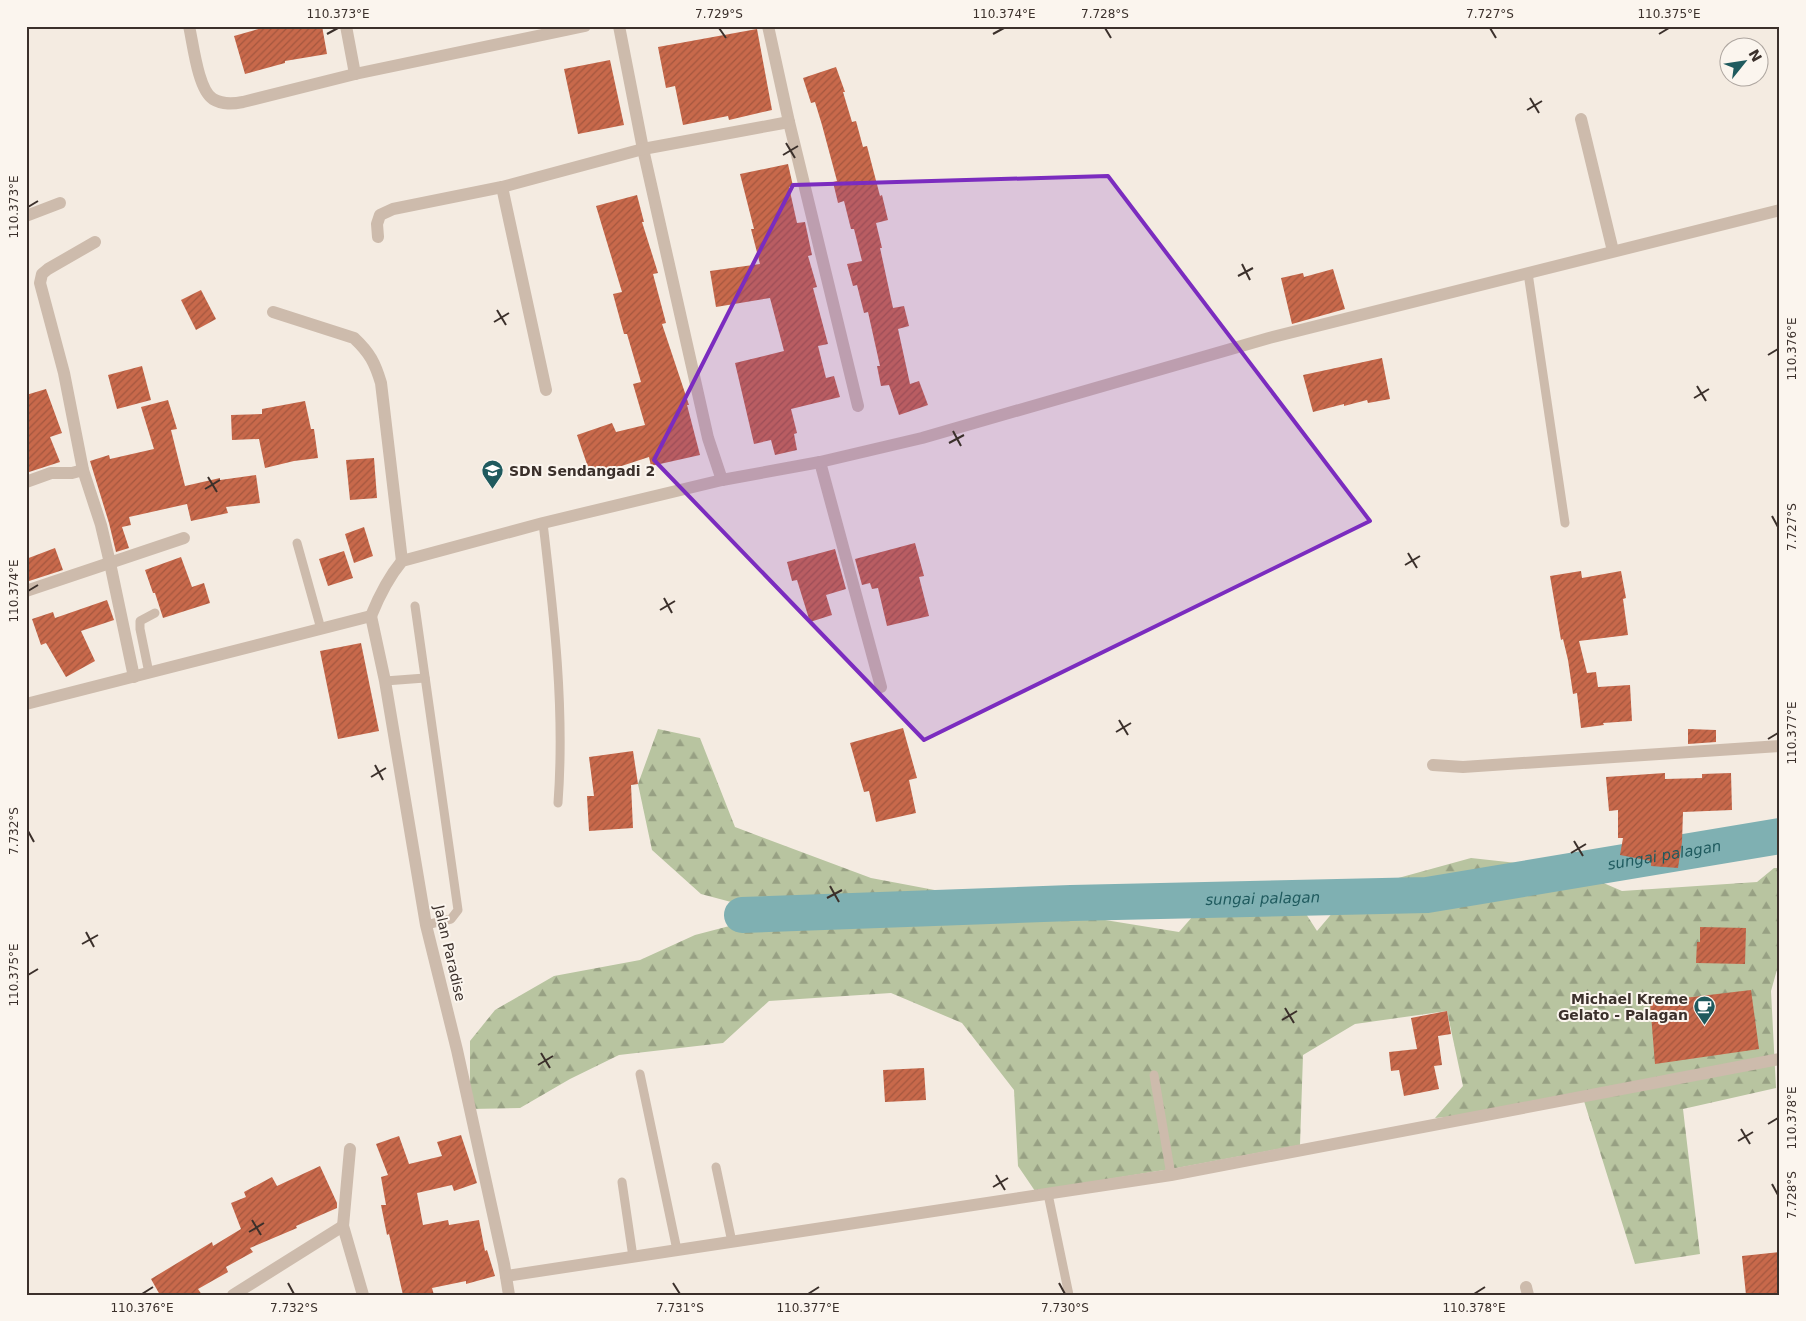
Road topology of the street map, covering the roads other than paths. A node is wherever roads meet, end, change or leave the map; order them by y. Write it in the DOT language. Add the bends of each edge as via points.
graph roads {
  1 [pos="189,26"];
  2 [pos="346,26"];
  3 [pos="585,26"];
  4 [pos="619,26"];
  5 [pos="768,26"];
  6 [pos="355,74"];
  7 [pos="1581,119"];
  8 [pos="789,122"];
  9 [pos="643,149"];
  10 [pos="502,187"];
  11 [pos="60,203"];
  12 [pos="1780,210"];
  13 [pos="26,216"];
  14 [pos="378,237"];
  15 [pos="95,242"];
  16 [pos="1613,251"];
  17 [pos="1528,273"];
  18 [pos="272,312"];
  19 [pos="546,390"];
  20 [pos="858,406"];
  21 [pos="820,462"];
  22 [pos="83,470"];
  23 [pos="722,480"];
  24 [pos="26,482"];
  25 [pos="543,523"];
  26 [pos="1565,523"];
  27 [pos="184,538"];
  28 [pos="297,544"];
  29 [pos="402,561"];
  30 [pos="110,563"];
  31 [pos="26,591"];
  32 [pos="415,606"];
  33 [pos="155,613"];
  34 [pos="371,616"];
  35 [pos="321,629"];
  36 [pos="149,673"];
  37 [pos="134,676"];
  38 [pos="425,678"];
  39 [pos="385,682"];
  40 [pos="881,687"];
  41 [pos="26,704"];
  42 [pos="1780,746"];
  43 [pos="1433,765"];
  44 [pos="558,803"];
  45 [pos="426,925"];
  46 [pos="1780,1059"];
  47 [pos="640,1074"];
  48 [pos="1154,1074"];
  49 [pos="350,1149"];
  50 [pos="716,1166"];
  51 [pos="1171,1175"];
  52 [pos="622,1182"];
  53 [pos="1048,1194"];
  54 [pos="343,1226"];
  55 [pos="732,1242"];
  56 [pos="677,1250"];
  57 [pos="633,1257"];
  58 [pos="506,1276"];
  59 [pos="233,1295"];
  60 [pos="363,1295"];
  61 [pos="509,1295"];
  62 [pos="1069,1295"];
  1 -- 6 [label="street" via="203,86 212,98 228,104"];
  2 -- 6 [label="street"];
  3 -- 6 [label="street"];
  4 -- 9 [label="street"];
  5 -- 8 [label="street"];
  7 -- 16 [label="street"];
  8 -- 9 [label="street"];
  8 -- 20 [label="street"];
  9 -- 10 [label="street"];
  9 -- 23 [label="street" via="708,438"];
  10 -- 14 [label="street" via="393,209 380,215"];
  10 -- 19 [label="street"];
  11 -- 13 [label="street"];
  12 -- 16 [label="street"];
  15 -- 22 [label="street" via="48,269 40,282 64,373"];
  16 -- 17 [label="street"];
  17 -- 21 [label="street" via="1270,338 922,438"];
  17 -- 26 [label="lane"];
  18 -- 29 [label="street" via="354,338 375,362 381,383"];
  21 -- 23 [label="street"];
  21 -- 40 [label="street"];
  22 -- 24 [label="street" via="51,473"];
  22 -- 30 [label="street"];
  23 -- 25 [label="street"];
  25 -- 29 [label="street"];
  25 -- 44 [label="lane" via="556,637 561,737"];
  27 -- 30 [label="street"];
  28 -- 35 [label="lane"];
  29 -- 34 [label="street" via="380,594"];
  30 -- 31 [label="street"];
  30 -- 37 [label="street"];
  32 -- 38 [label="lane"];
  33 -- 36 [label="lane" via="140,621"];
  34 -- 35 [label="street"];
  34 -- 39 [label="street, Jalan Paradise"];
  35 -- 36 [label="street"];
  36 -- 37 [label="street"];
  37 -- 41 [label="street"];
  38 -- 39 [label="lane"];
  38 -- 45 [label="lane" via="458,910 451,919"];
  39 -- 45 [label="street, Jalan Paradise"];
  42 -- 43 [label="street" via="1463,766"];
  45 -- 58 [label="street, Jalan Paradise"];
  46 -- 51 [label="street"];
  47 -- 56 [label="lane"];
  48 -- 51 [label="lane"];
  49 -- 54 [label="street"];
  50 -- 55 [label="lane"];
  51 -- 53 [label="street"];
  52 -- 57 [label="lane"];
  53 -- 55 [label="street"];
  53 -- 62 [label="lane"];
  54 -- 59 [label="street"];
  54 -- 60 [label="street"];
  55 -- 56 [label="street"];
  56 -- 57 [label="street"];
  57 -- 58 [label="street"];
  58 -- 61 [label="street, Jalan Paradise"];
}
